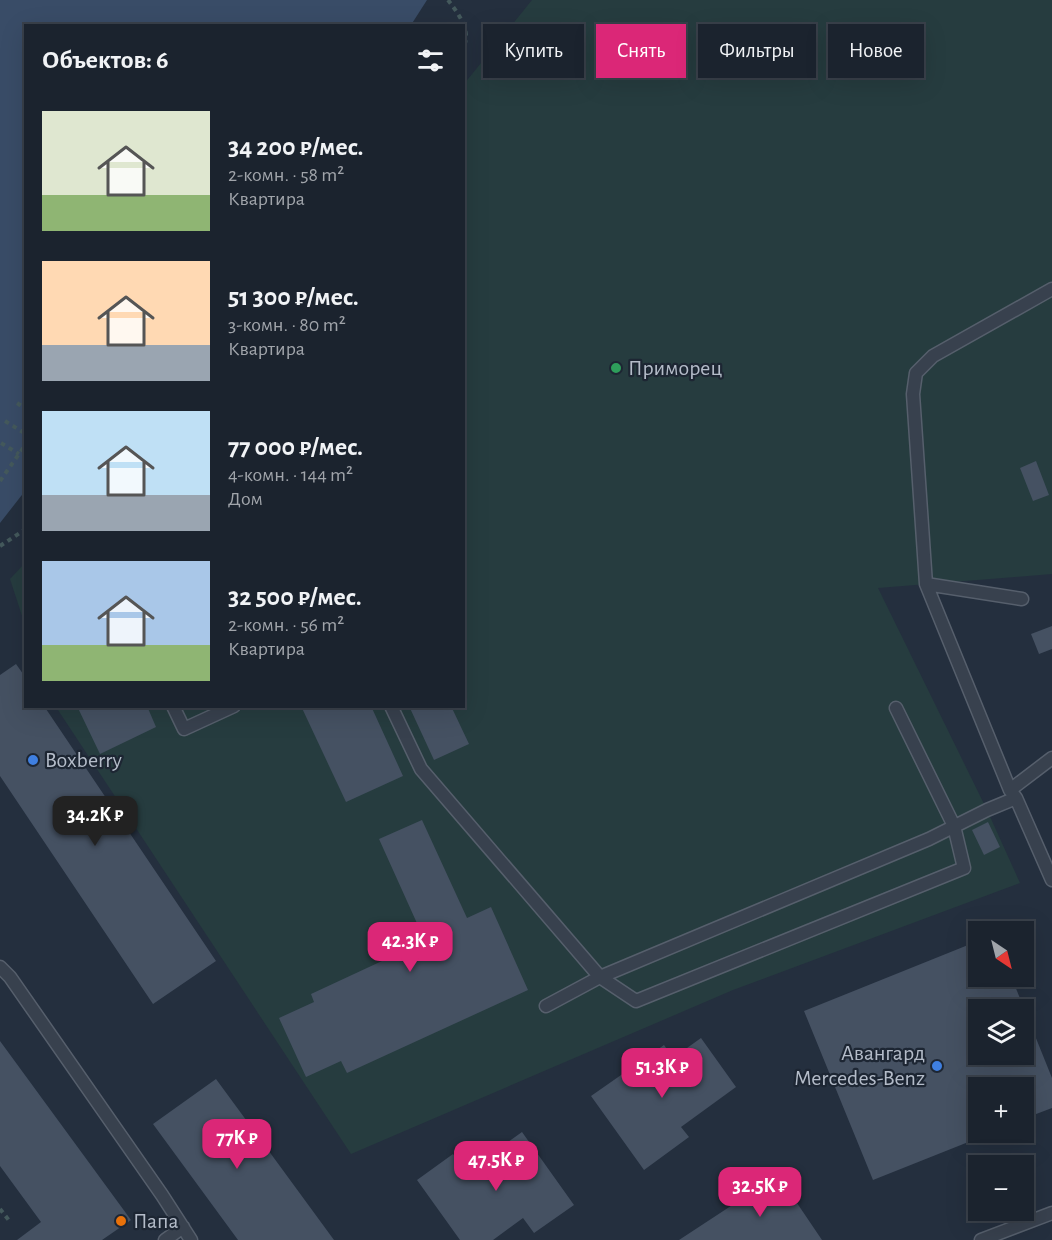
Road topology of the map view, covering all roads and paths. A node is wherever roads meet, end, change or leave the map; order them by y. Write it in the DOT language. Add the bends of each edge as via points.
graph roads {
  1 [pos="448,0"];
  2 [pos="463,24"];
  3 [pos="1052,289"];
  4 [pos="17,403"];
  5 [pos="24,407"];
  6 [pos="5,421"];
  7 [pos="24,433"];
  8 [pos="1,443"];
  9 [pos="24,447"];
  10 [pos="19,454"];
  11 [pos="0,469"];
  12 [pos="6,472"];
  13 [pos="0,481"];
  14 [pos="24,530"];
  15 [pos="0,546"];
  16 [pos="926,584"];
  17 [pos="1022,599"];
  18 [pos="174,708"];
  19 [pos="230,708"];
  20 [pos="392,708"];
  21 [pos="896,708"];
  22 [pos="1052,758"];
  23 [pos="1013,794"];
  24 [pos="954,826"];
  25 [pos="1052,880"];
  26 [pos="0,967"];
  27 [pos="600,977"];
  28 [pos="546,1006"];
  29 [pos="0,1209"];
  30 [pos="1052,1213"];
  31 [pos="11,1223"];
  32 [pos="183,1227"];
  33 [pos="165,1240"];
  34 [pos="191,1240"];
  35 [pos="981,1240"];
  1 -- 2 [label="path"];
  3 -- 16 [label="lane" via="933,356 916,373 913,394"];
  4 -- 5 [label="path"];
  6 -- 7 [label="path"];
  8 -- 10 [label="path"];
  9 -- 10 [label="path"];
  10 -- 12 [label="path"];
  11 -- 12 [label="path"];
  12 -- 13 [label="path"];
  14 -- 15 [label="path"];
  16 -- 17 [label="lane"];
  16 -- 23 [label="lane"];
  18 -- 19 [label="lane" via="184,729"];
  20 -- 27 [label="lane" via="421,769"];
  21 -- 24 [label="lane"];
  22 -- 23 [label="lane"];
  23 -- 24 [label="lane"];
  23 -- 25 [label="lane"];
  24 -- 27 [label="lane"];
  24 -- 27 [label="lane" via="964,868 636,1000"];
  26 -- 32 [label="lane"];
  27 -- 28 [label="lane"];
  29 -- 31 [label="path"];
  30 -- 35 [label="lane"];
  32 -- 33 [label="lane"];
  32 -- 34 [label="lane"];
}
